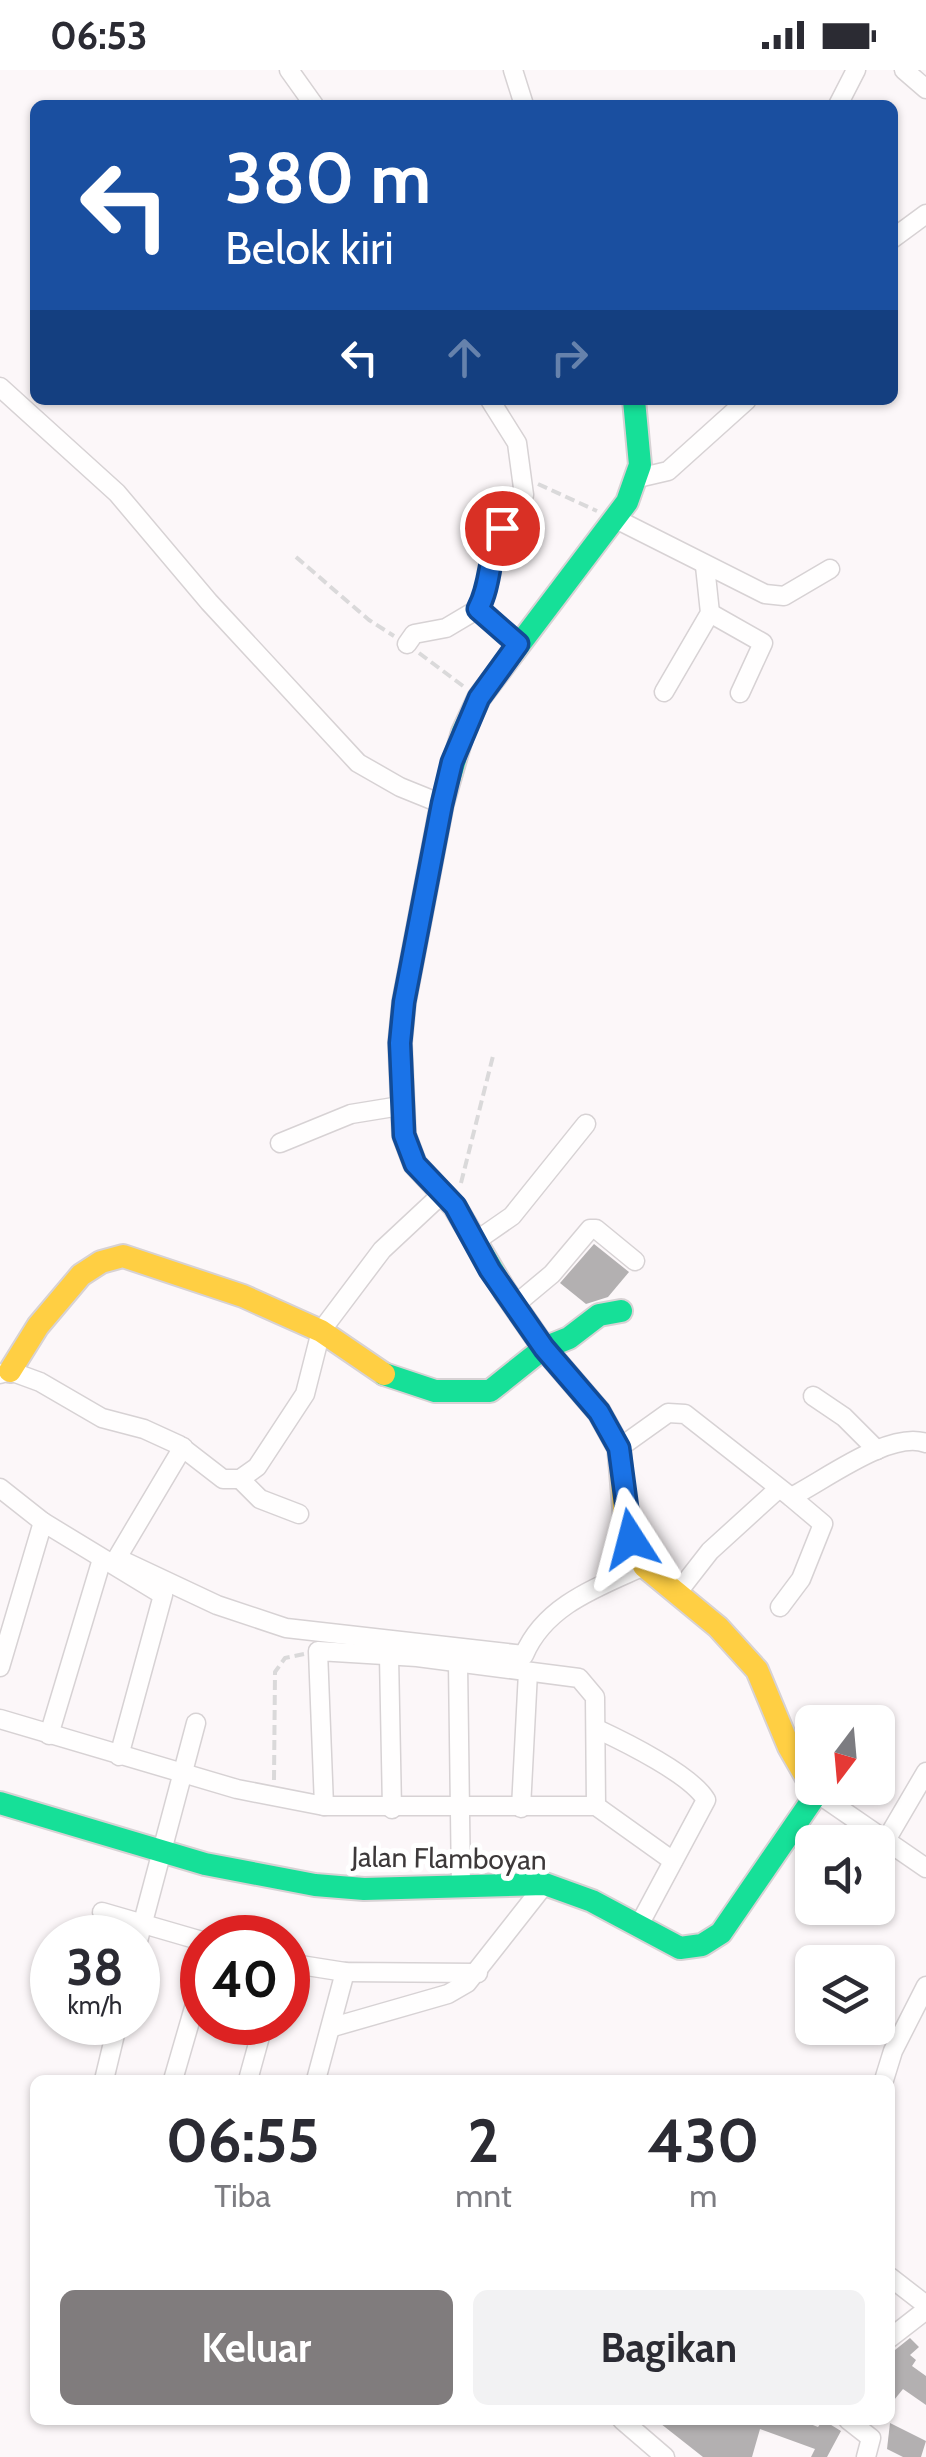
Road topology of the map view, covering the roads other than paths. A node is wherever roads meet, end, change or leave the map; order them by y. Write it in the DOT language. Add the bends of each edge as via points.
graph roads {
  1 [pos="289,70"];
  2 [pos="513,70"];
  3 [pos="856,70"];
  4 [pos="904,70"];
  5 [pos="926,89"];
  6 [pos="310,100"];
  7 [pos="522,100"];
  8 [pos="841,100"];
  9 [pos="926,214"];
  10 [pos="898,235"];
  11 [pos="0,387"];
  12 [pos="493,405"];
  13 [pos="634,405"];
  14 [pos="741,405"];
  15 [pos="638,478"];
  16 [pos="616,519"];
  17 [pos="705,566"];
  18 [pos="830,569"];
  19 [pos="478,609"];
  20 [pos="710,613"];
  21 [pos="407,644"];
  22 [pos="518,644"];
  23 [pos="664,692"];
  24 [pos="740,693"];
  25 [pos="442,804"];
  26 [pos="400,1106"];
  27 [pos="586,1124"];
  28 [pos="280,1143"];
  29 [pos="448,1200"];
  30 [pos="476,1241"];
  31 [pos="636,1261"];
  32 [pos="516,1304"];
  33 [pos="620,1311"];
  34 [pos="321,1331"];
  35 [pos="544,1348"];
  36 [pos="5,1373"];
  37 [pos="813,1396"];
  38 [pos="926,1442"];
  39 [pos="183,1447"];
  40 [pos="619,1448"];
  41 [pos="878,1450"];
  42 [pos="240,1479"];
  43 [pos="0,1488"];
  44 [pos="784,1493"];
  45 [pos="299,1514"];
  46 [pos="44,1522"];
  47 [pos="102,1559"];
  48 [pos="644,1566"];
  49 [pos="678,1592"];
  50 [pos="780,1607"];
  51 [pos="389,1656"];
  52 [pos="458,1663"];
  53 [pos="0,1667"];
  54 [pos="528,1672"];
  55 [pos="0,1720"];
  56 [pos="196,1723"];
  57 [pos="597,1729"];
  58 [pos="48,1736"];
  59 [pos="119,1756"];
  60 [pos="795,1757"];
  61 [pos="926,1772"];
  62 [pos="185,1773"];
  63 [pos="0,1804"];
  64 [pos="803,1805"];
  65 [pos="835,1805"];
  66 [pos="324,1806"];
  67 [pos="458,1806"];
  68 [pos="596,1806"];
  69 [pos="392,1808"];
  70 [pos="521,1808"];
  71 [pos="862,1825"];
  72 [pos="895,1825"];
  73 [pos="895,1848"];
  74 [pos="163,1850"];
  75 [pos="672,1862"];
  76 [pos="926,1868"];
  77 [pos="544,1884"];
  78 [pos="461,1888"];
  79 [pos="102,1912"];
  80 [pos="108,1915"];
  81 [pos="145,1915"];
  82 [pos="638,1928"];
  83 [pos="310,1966"];
  84 [pos="345,1972"];
  85 [pos="478,1973"];
  86 [pos="926,1986"];
  87 [pos="333,2027"];
  88 [pos="112,2045"];
  89 [pos="183,2045"];
  90 [pos="258,2045"];
  91 [pos="105,2075"];
  92 [pos="174,2075"];
  93 [pos="249,2075"];
  94 [pos="318,2075"];
  95 [pos="885,2075"];
  96 [pos="895,2281"];
  97 [pos="926,2308"];
  98 [pos="895,2334"];
  99 [pos="634,2425"];
  100 [pos="854,2425"];
  101 [pos="665,2457"];
  102 [pos="866,2457"];
  1 -- 6 [label="street"];
  2 -- 7 [label="street"];
  3 -- 8 [label="street"];
  4 -- 5 [label="street"];
  9 -- 10 [label="street"];
  11 -- 25 [label="street" via="118,494 358,763"];
  12 -- 19 [label="street" via="517,443 524,495 496,539"];
  13 -- 15 [label="street"];
  14 -- 15 [label="street" via="668,471"];
  15 -- 16 [label="street"];
  16 -- 17 [label="street"];
  16 -- 22 [label="street"];
  17 -- 18 [label="street" via="778,597"];
  17 -- 20 [label="street"];
  19 -- 21 [label="street" via="446,628 414,634"];
  19 -- 22 [label="street"];
  20 -- 23 [label="street"];
  20 -- 24 [label="street" via="763,643"];
  22 -- 25 [label="street" via="479,698"];
  25 -- 26 [label="street" via="404,1002"];
  26 -- 28 [label="street" via="351,1114"];
  26 -- 29 [label="street" via="415,1164"];
  27 -- 30 [label="street" via="512,1216"];
  29 -- 30 [label="street"];
  29 -- 34 [label="street" via="382,1250"];
  30 -- 32 [label="street"];
  31 -- 32 [label="street" via="590,1229"];
  32 -- 35 [label="street"];
  33 -- 35 [label="street" via="598,1315"];
  34 -- 35 [label="street" via="386,1375 435,1392 490,1392"];
  34 -- 36 [label="street" via="243,1296 122,1256 81,1275"];
  34 -- 42 [label="street" via="305,1394 257,1467"];
  35 -- 40 [label="street" via="599,1412"];
  36 -- 39 [label="street" via="40,1382 102,1418"];
  37 -- 41 [label="street"];
  38 -- 41 [label="street" via="903,1439"];
  39 -- 42 [label="street" via="214,1474"];
  39 -- 48 [label="street" via="117,1558 217,1606 286,1628 524,1655 532,1636 560,1608"];
  40 -- 44 [label="street" via="668,1413 685,1414"];
  40 -- 48 [label="street" via="625,1519"];
  41 -- 44 [label="street"];
  42 -- 45 [label="street" via="253,1495"];
  43 -- 46 [label="street"];
  44 -- 49 [label="street" via="710,1551"];
  44 -- 50 [label="street" via="823,1524"];
  46 -- 47 [label="street"];
  46 -- 53 [label="street"];
  47 -- 58 [label="street"];
  47 -- 59 [label="street" via="163,1595"];
  48 -- 49 [label="street"];
  49 -- 60 [label="street" via="757,1670"];
  51 -- 52 [label="street"];
  51 -- 66 [label="street" via="318,1652"];
  51 -- 69 [label="street"];
  52 -- 54 [label="street"];
  52 -- 67 [label="street"];
  54 -- 57 [label="street" via="587,1683 595,1696"];
  54 -- 70 [label="street"];
  55 -- 58 [label="street"];
  56 -- 62 [label="street"];
  57 -- 68 [label="street"];
  57 -- 75 [label="street" via="705,1796 704,1810"];
  58 -- 59 [label="street"];
  59 -- 62 [label="street"];
  61 -- 72 [label="street"];
  62 -- 66 [label="street"];
  62 -- 74 [label="street"];
  63 -- 74 [label="street, Jalan Flamboyan"];
  64 -- 82 [label="street, Jalan Flamboyan" via="712,1941 680,1948"];
  65 -- 71 [label="street"];
  66 -- 69 [label="street"];
  67 -- 69 [label="street"];
  67 -- 70 [label="street"];
  67 -- 78 [label="street"];
  68 -- 70 [label="street"];
  68 -- 75 [label="street"];
  73 -- 76 [label="street"];
  74 -- 78 [label="street, Jalan Flamboyan" via="315,1885"];
  74 -- 81 [label="street"];
  75 -- 82 [label="street"];
  77 -- 78 [label="street, Jalan Flamboyan"];
  77 -- 82 [label="street, Jalan Flamboyan"];
  77 -- 85 [label="street"];
  79 -- 80 [label="street"];
  83 -- 84 [label="street"];
  84 -- 85 [label="street"];
  84 -- 87 [label="street"];
  85 -- 87 [label="street" via="448,1994"];
  86 -- 95 [label="street"];
  87 -- 94 [label="street"];
  88 -- 91 [label="street"];
  89 -- 92 [label="street"];
  90 -- 93 [label="street"];
  96 -- 97 [label="street"];
  97 -- 98 [label="street"];
  99 -- 101 [label="street"];
  100 -- 102 [label="street" via="871,2438"];
}
